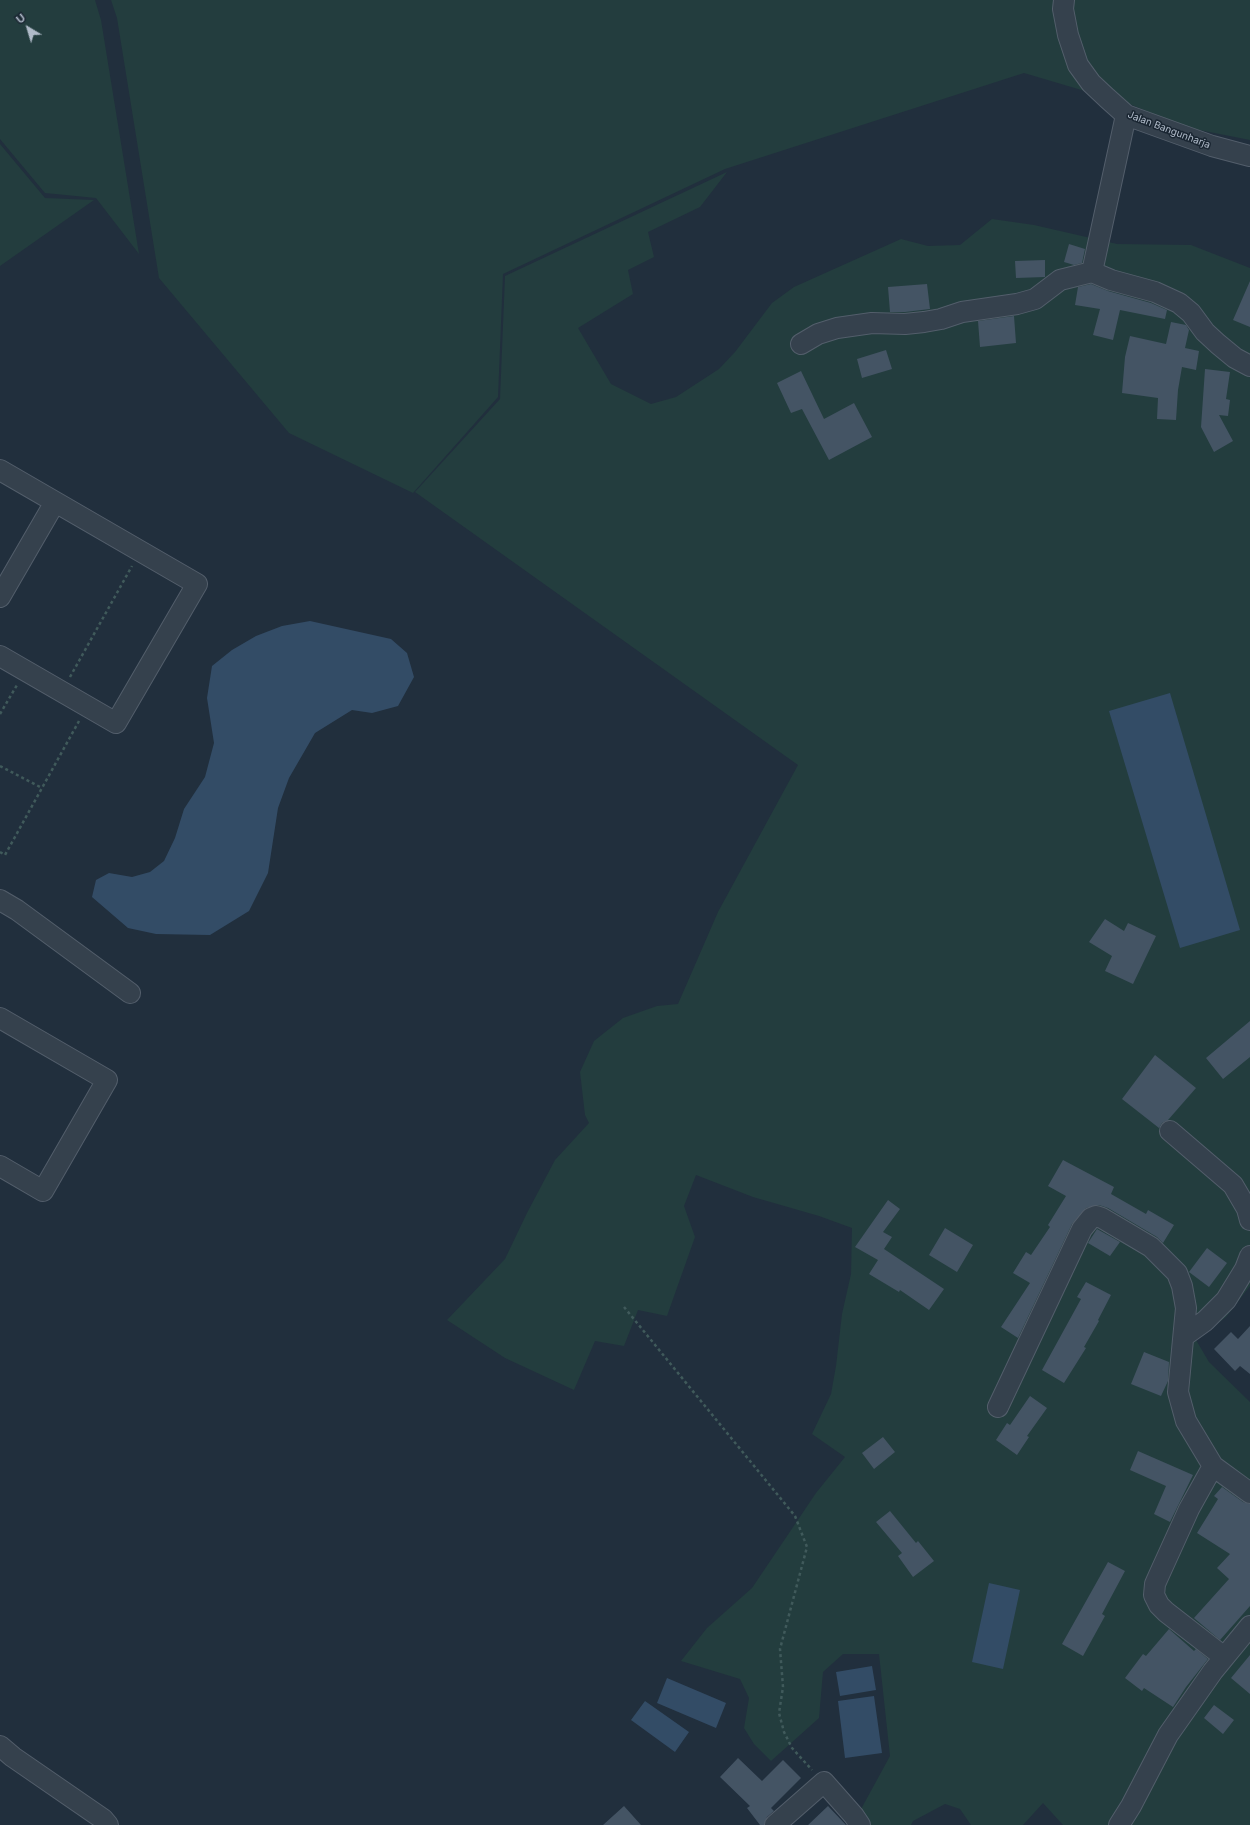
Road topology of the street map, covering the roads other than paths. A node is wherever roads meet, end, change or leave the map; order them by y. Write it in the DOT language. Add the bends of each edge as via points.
graph roads {
  1 [pos="1064,0"];
  2 [pos="1126,115"];
  3 [pos="1250,156"];
  4 [pos="1092,272"];
  5 [pos="801,344"];
  6 [pos="1250,366"];
  7 [pos="0,470"];
  8 [pos="55,502"];
  9 [pos="0,597"];
  10 [pos="0,656"];
  11 [pos="0,900"];
  12 [pos="130,993"];
  13 [pos="0,1018"];
  14 [pos="1170,1131"];
  15 [pos="0,1166"];
  16 [pos="1250,1220"];
  17 [pos="1250,1256"];
  18 [pos="1184,1336"];
  19 [pos="998,1407"];
  20 [pos="1213,1466"];
  21 [pos="1250,1493"];
  22 [pos="1250,1626"];
  23 [pos="1224,1656"];
  24 [pos="0,1746"];
  25 [pos="1124,1823"];
  26 [pos="108,1825"];
  27 [pos="775,1825"];
  28 [pos="860,1825"];
  1 -- 2 [label="street, Jalan Bangunharja" via="1063,9 1068,35 1078,65 1091,83"];
  2 -- 3 [label="street, Jalan Bangunharja" via="1212,146"];
  2 -- 4 [label="street"];
  4 -- 5 [label="street" via="1060,280 1035,299 1017,304 962,312 924,322 872,323 837,328 818,334"];
  4 -- 6 [label="street" via="1155,292 1179,303 1218,344"];
  7 -- 8 [label="street"];
  8 -- 9 [label="street"];
  8 -- 10 [label="street" via="197,584 116,723"];
  11 -- 12 [label="street"];
  13 -- 15 [label="street" via="107,1080 43,1191"];
  14 -- 16 [label="street" via="1233,1185 1247,1209"];
  17 -- 18 [label="street" via="1245,1270 1226,1300 1205,1322"];
  18 -- 19 [label="street" via="1186,1308 1177,1273 1151,1247 1096,1216 1082,1229"];
  18 -- 20 [label="street" via="1178,1392 1186,1422"];
  20 -- 21 [label="street"];
  20 -- 23 [label="street" via="1171,1548 1155,1584 1154,1595 1166,1612"];
  22 -- 23 [label="street"];
  23 -- 25 [label="street" via="1168,1735"];
  24 -- 26 [label="street"];
  27 -- 28 [label="street" via="824,1782"];
}
